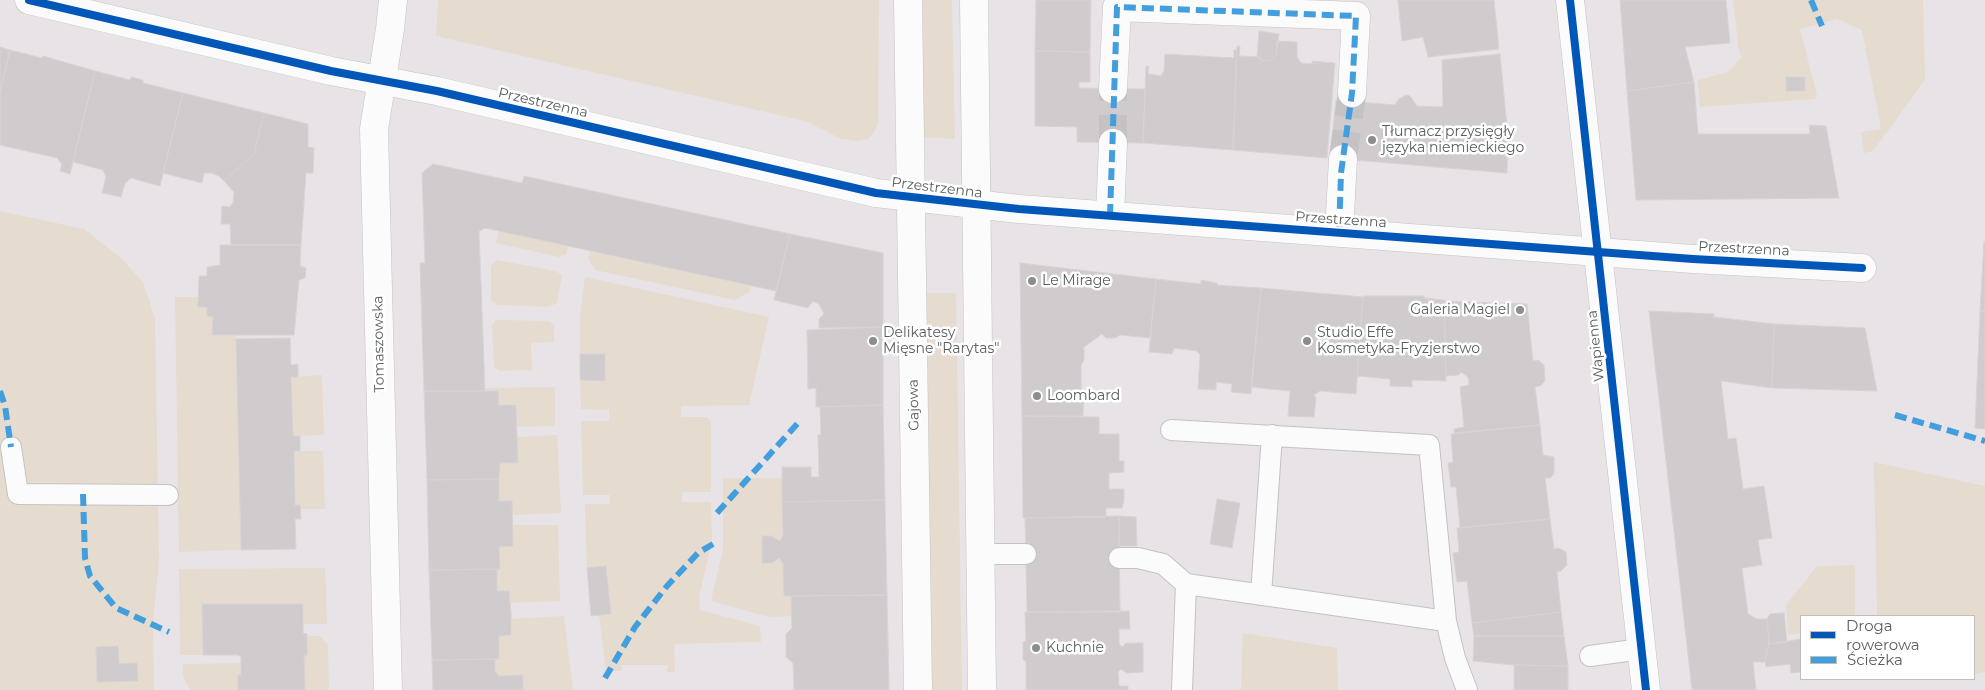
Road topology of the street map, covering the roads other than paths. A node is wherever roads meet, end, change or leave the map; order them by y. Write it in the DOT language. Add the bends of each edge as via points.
graph roads {
  1 [pos="29,0"];
  2 [pos="393,0"];
  3 [pos="908,0"];
  4 [pos="974,0"];
  5 [pos="1570,0"];
  6 [pos="1117,3"];
  7 [pos="382,80"];
  8 [pos="1113,89"];
  9 [pos="1352,93"];
  10 [pos="1113,143"];
  11 [pos="1343,159"];
  12 [pos="910,197"];
  13 [pos="976,205"];
  14 [pos="1110,216"];
  15 [pos="1339,232"];
  16 [pos="1598,251"];
  17 [pos="1862,268"];
  18 [pos="1171,430"];
  19 [pos="1272,435"];
  20 [pos="12,446"];
  21 [pos="168,495"];
  22 [pos="980,554"];
  23 [pos="1026,554"];
  24 [pos="1119,558"];
  25 [pos="1186,584"];
  26 [pos="1261,595"];
  27 [pos="1446,621"];
  28 [pos="1641,649"];
  29 [pos="1590,656"];
  30 [pos="388,690"];
  31 [pos="918,690"];
  32 [pos="982,690"];
  33 [pos="1182,690"];
  34 [pos="1467,690"];
  35 [pos="1646,690"];
  1 -- 7 [label="street, Przestrzenna" via="331,72"];
  2 -- 7 [label="street, Tomaszowska"];
  3 -- 12 [label="street, Gajowa"];
  4 -- 13 [label="street"];
  5 -- 16 [label="street, Wapienna"];
  6 -- 8 [label="street"];
  6 -- 9 [label="street" via="1356,16"];
  7 -- 12 [label="street, Przestrzenna" via="852,188"];
  7 -- 30 [label="street, Tomaszowska" via="374,129"];
  10 -- 14 [label="street"];
  11 -- 15 [label="street"];
  12 -- 13 [label="street, Przestrzenna"];
  12 -- 31 [label="street, Gajowa"];
  13 -- 14 [label="street, Przestrzenna"];
  13 -- 22 [label="street"];
  14 -- 15 [label="street, Przestrzenna"];
  15 -- 16 [label="street, Przestrzenna"];
  16 -- 17 [label="street, Przestrzenna"];
  16 -- 28 [label="street, Wapienna"];
  18 -- 19 [label="lane"];
  19 -- 26 [label="lane"];
  19 -- 27 [label="lane" via="1429,445"];
  20 -- 21 [label="lane" via="18,494"];
  22 -- 23 [label="lane"];
  22 -- 32 [label="street"];
  24 -- 25 [label="lane" via="1138,558 1163,564"];
  25 -- 26 [label="lane"];
  25 -- 33 [label="lane"];
  26 -- 27 [label="lane"];
  27 -- 34 [label="lane"];
  28 -- 29 [label="lane"];
  28 -- 35 [label="street, Wapienna"];
}
